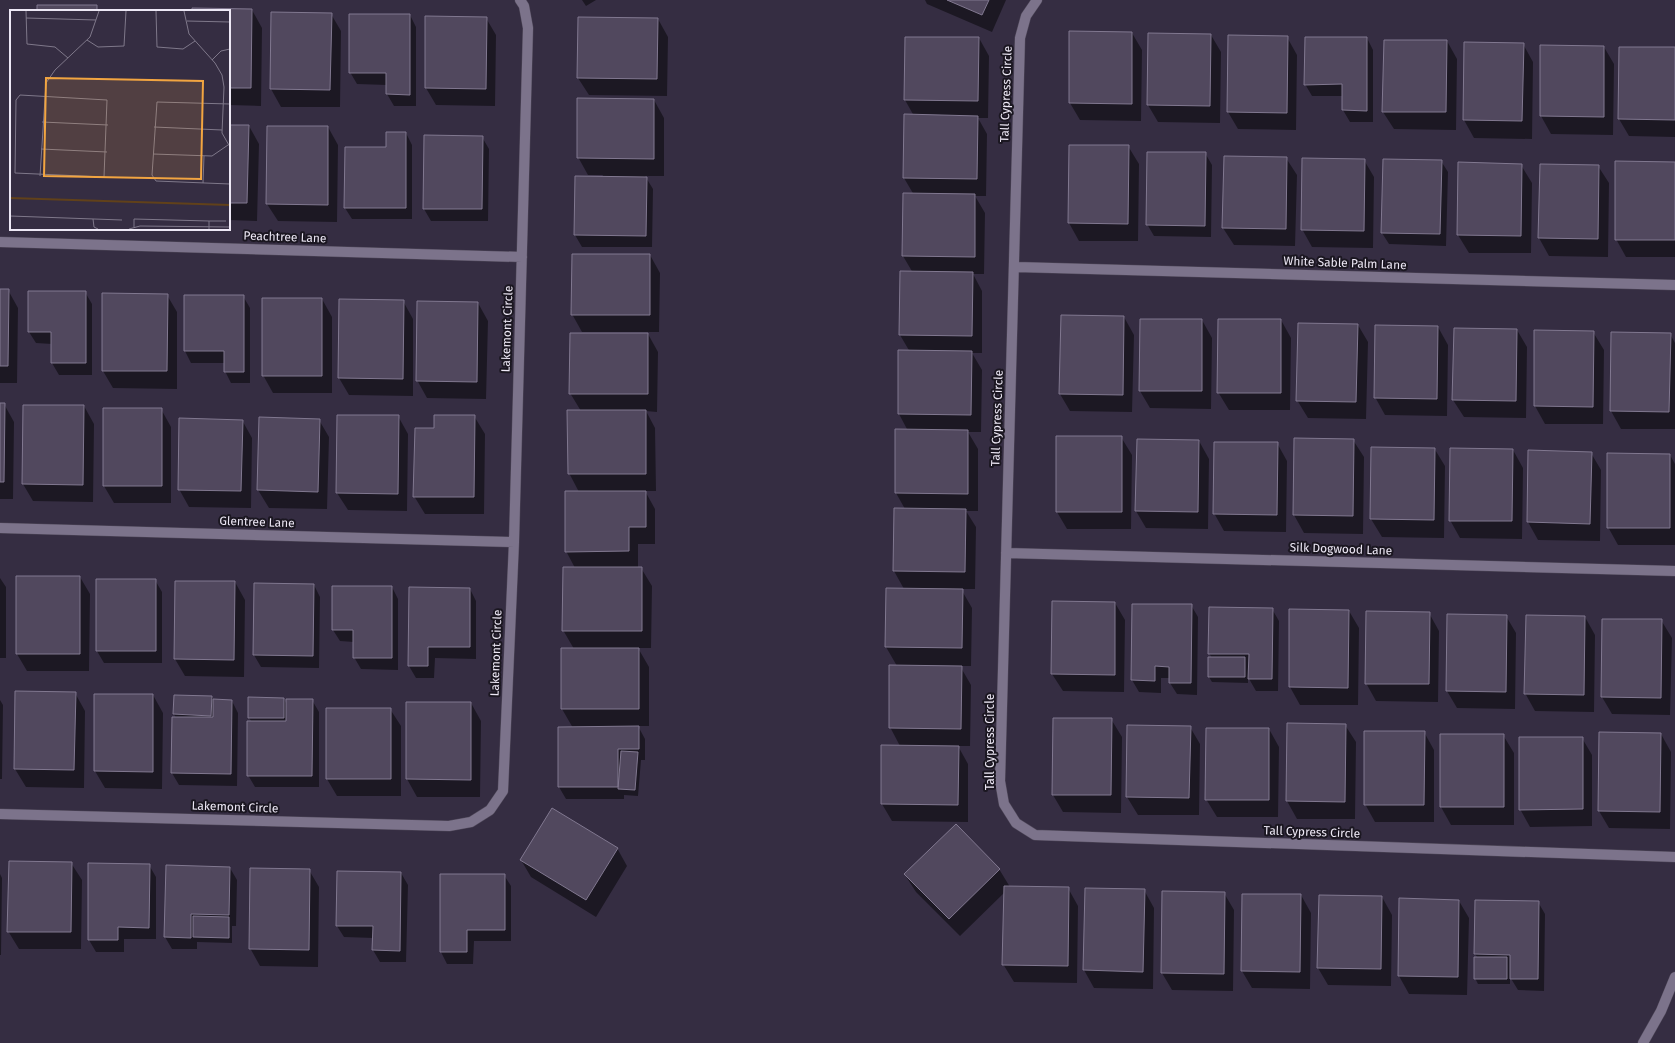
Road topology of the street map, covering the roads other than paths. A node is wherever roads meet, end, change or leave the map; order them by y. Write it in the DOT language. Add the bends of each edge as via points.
graph roads {
  1 [pos="520,0"];
  2 [pos="1037,0"];
  3 [pos="0,242"];
  4 [pos="522,257"];
  5 [pos="1014,267"];
  6 [pos="1675,285"];
  7 [pos="0,528"];
  8 [pos="514,542"];
  9 [pos="1006,553"];
  10 [pos="1675,571"];
  11 [pos="0,814"];
  12 [pos="1675,857"];
  13 [pos="1675,977"];
  14 [pos="1643,1043"];
  1 -- 4 [label="street, Lakemont Circle" via="524,6 528,28"];
  2 -- 5 [label="street, Tall Cypress Circle" via="1026,16 1020,38"];
  3 -- 4 [label="street, Peachtree Lane"];
  4 -- 8 [label="street, Lakemont Circle"];
  5 -- 6 [label="street, White Sable Palm Lane"];
  5 -- 9 [label="street, Tall Cypress Circle"];
  7 -- 8 [label="street, Glentree Lane"];
  8 -- 11 [label="street, Lakemont Circle" via="503,791 490,810 471,822 449,826"];
  9 -- 10 [label="street, Silk Dogwood Lane"];
  9 -- 12 [label="street, Tall Cypress Circle" via="1000,781 1004,804 1016,823 1035,835"];
  13 -- 14 [label="street" via="1661,1011"];
}
